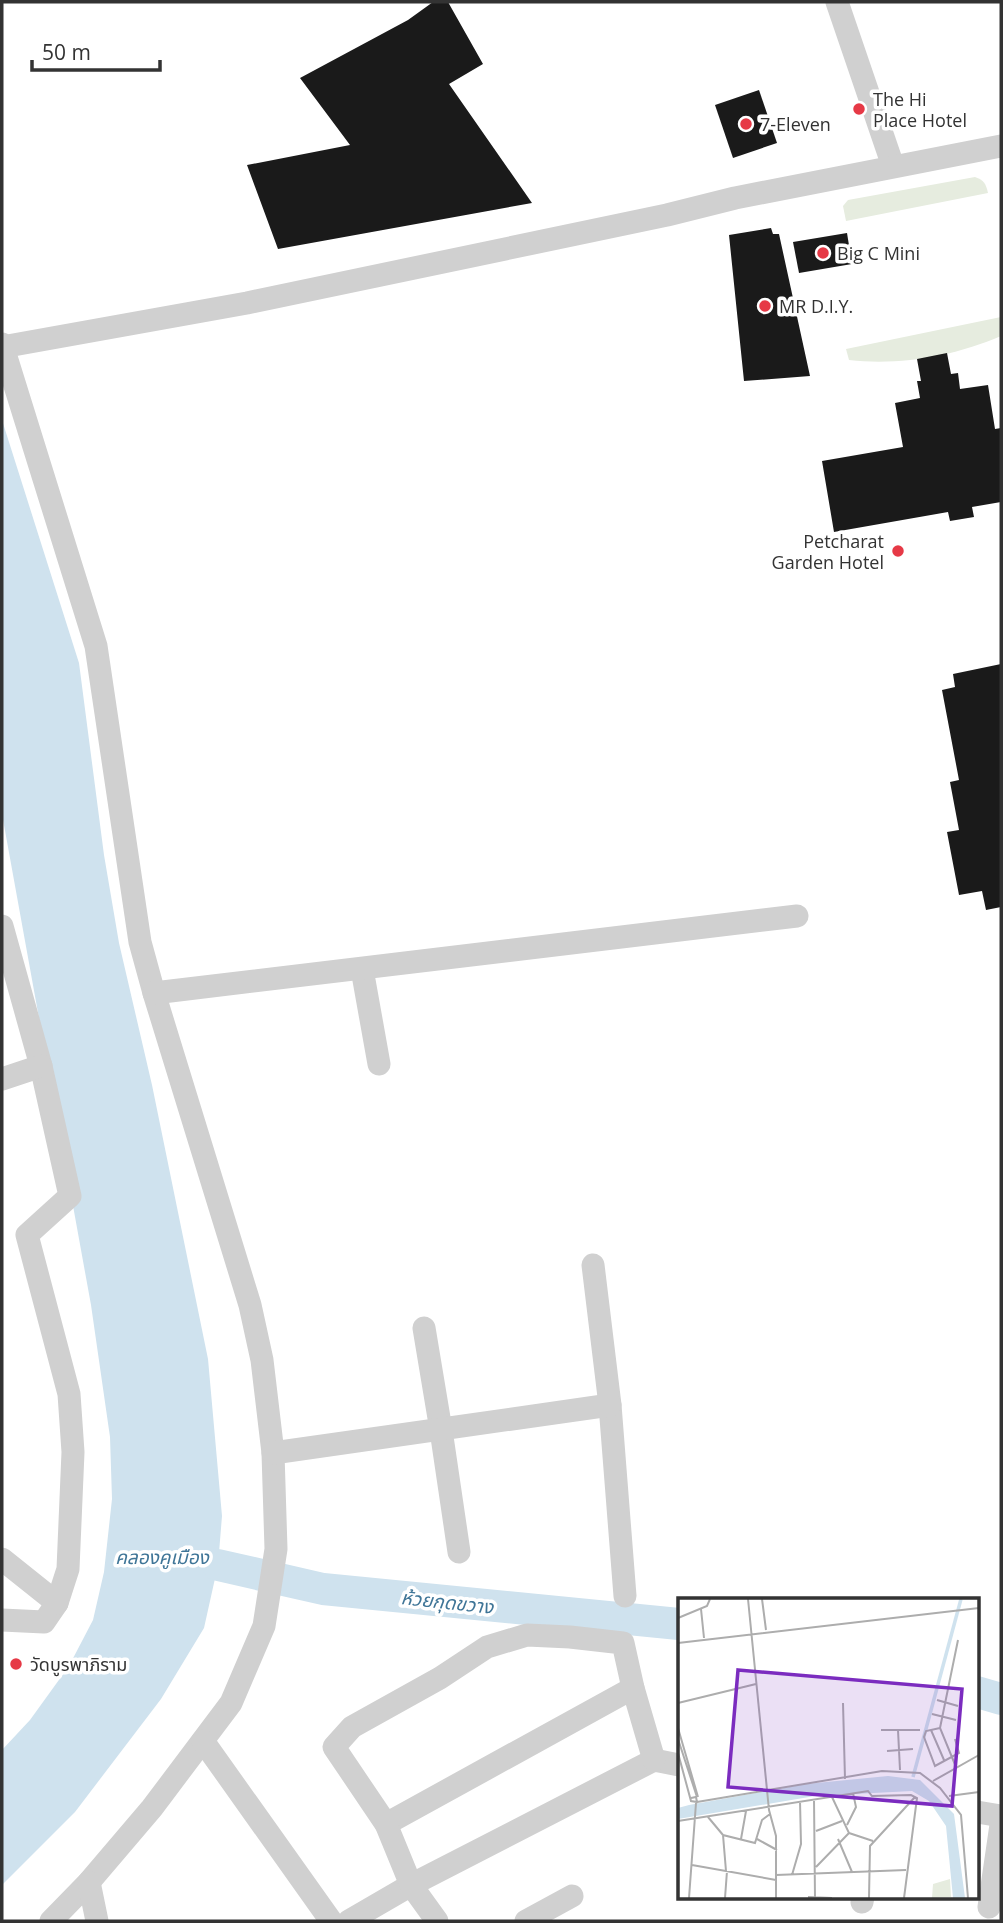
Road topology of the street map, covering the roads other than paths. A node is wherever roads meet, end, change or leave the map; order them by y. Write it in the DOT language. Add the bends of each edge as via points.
graph roads {
  1 [pos="837,2"];
  2 [pos="1001,146"];
  3 [pos="893,166"];
  4 [pos="2,346"];
  5 [pos="797,916"];
  6 [pos="2,926"];
  7 [pos="362,969"];
  8 [pos="154,993"];
  9 [pos="379,1064"];
  10 [pos="41,1066"];
  11 [pos="2,1079"];
  12 [pos="593,1265"];
  13 [pos="424,1328"];
  14 [pos="610,1405"];
  15 [pos="441,1430"];
  16 [pos="273,1453"];
  17 [pos="459,1552"];
  18 [pos="2,1559"];
  19 [pos="625,1596"];
  20 [pos="57,1603"];
  21 [pos="2,1620"];
  22 [pos="633,1688"];
  23 [pos="203,1741"];
  24 [pos="654,1760"];
  25 [pos="678,1765"];
  26 [pos="978,1812"];
  27 [pos="1001,1816"];
  28 [pos="386,1824"];
  29 [pos="1001,1825"];
  30 [pos="89,1882"];
  31 [pos="411,1885"];
  32 [pos="572,1896"];
  33 [pos="989,1907"];
  34 [pos="51,1921"];
  35 [pos="97,1921"];
  36 [pos="331,1921"];
  37 [pos="349,1921"];
  38 [pos="437,1921"];
  39 [pos="526,1921"];
  1 -- 3 [label="street"];
  2 -- 3 [label="street"];
  3 -- 4 [label="street" via="247,303"];
  4 -- 8 [label="street" via="96,646 140,942"];
  5 -- 7 [label="street"];
  6 -- 10 [label="street"];
  7 -- 8 [label="street"];
  7 -- 9 [label="street"];
  8 -- 16 [label="street" via="250,1305"];
  10 -- 11 [label="street"];
  10 -- 20 [label="street" via="70,1196 27,1235 69,1394 73,1452 68,1569"];
  12 -- 14 [label="street"];
  13 -- 15 [label="street"];
  14 -- 15 [label="street"];
  14 -- 19 [label="street"];
  15 -- 16 [label="street"];
  15 -- 17 [label="street"];
  16 -- 23 [label="street" via="276,1549 264,1626 231,1703"];
  18 -- 20 [label="street"];
  20 -- 21 [label="street" via="44,1622"];
  22 -- 24 [label="street"];
  22 -- 28 [label="street"];
  22 -- 28 [label="street" via="623,1643 527,1635 487,1647 352,1727 334,1747"];
  23 -- 30 [label="street"];
  23 -- 36 [label="street"];
  24 -- 25 [label="street"];
  24 -- 31 [label="street"];
  26 -- 27 [label="street"];
  28 -- 31 [label="street"];
  29 -- 33 [label="street"];
  30 -- 34 [label="street"];
  30 -- 35 [label="street"];
  31 -- 37 [label="street"];
  31 -- 38 [label="street"];
  32 -- 39 [label="street"];
}
